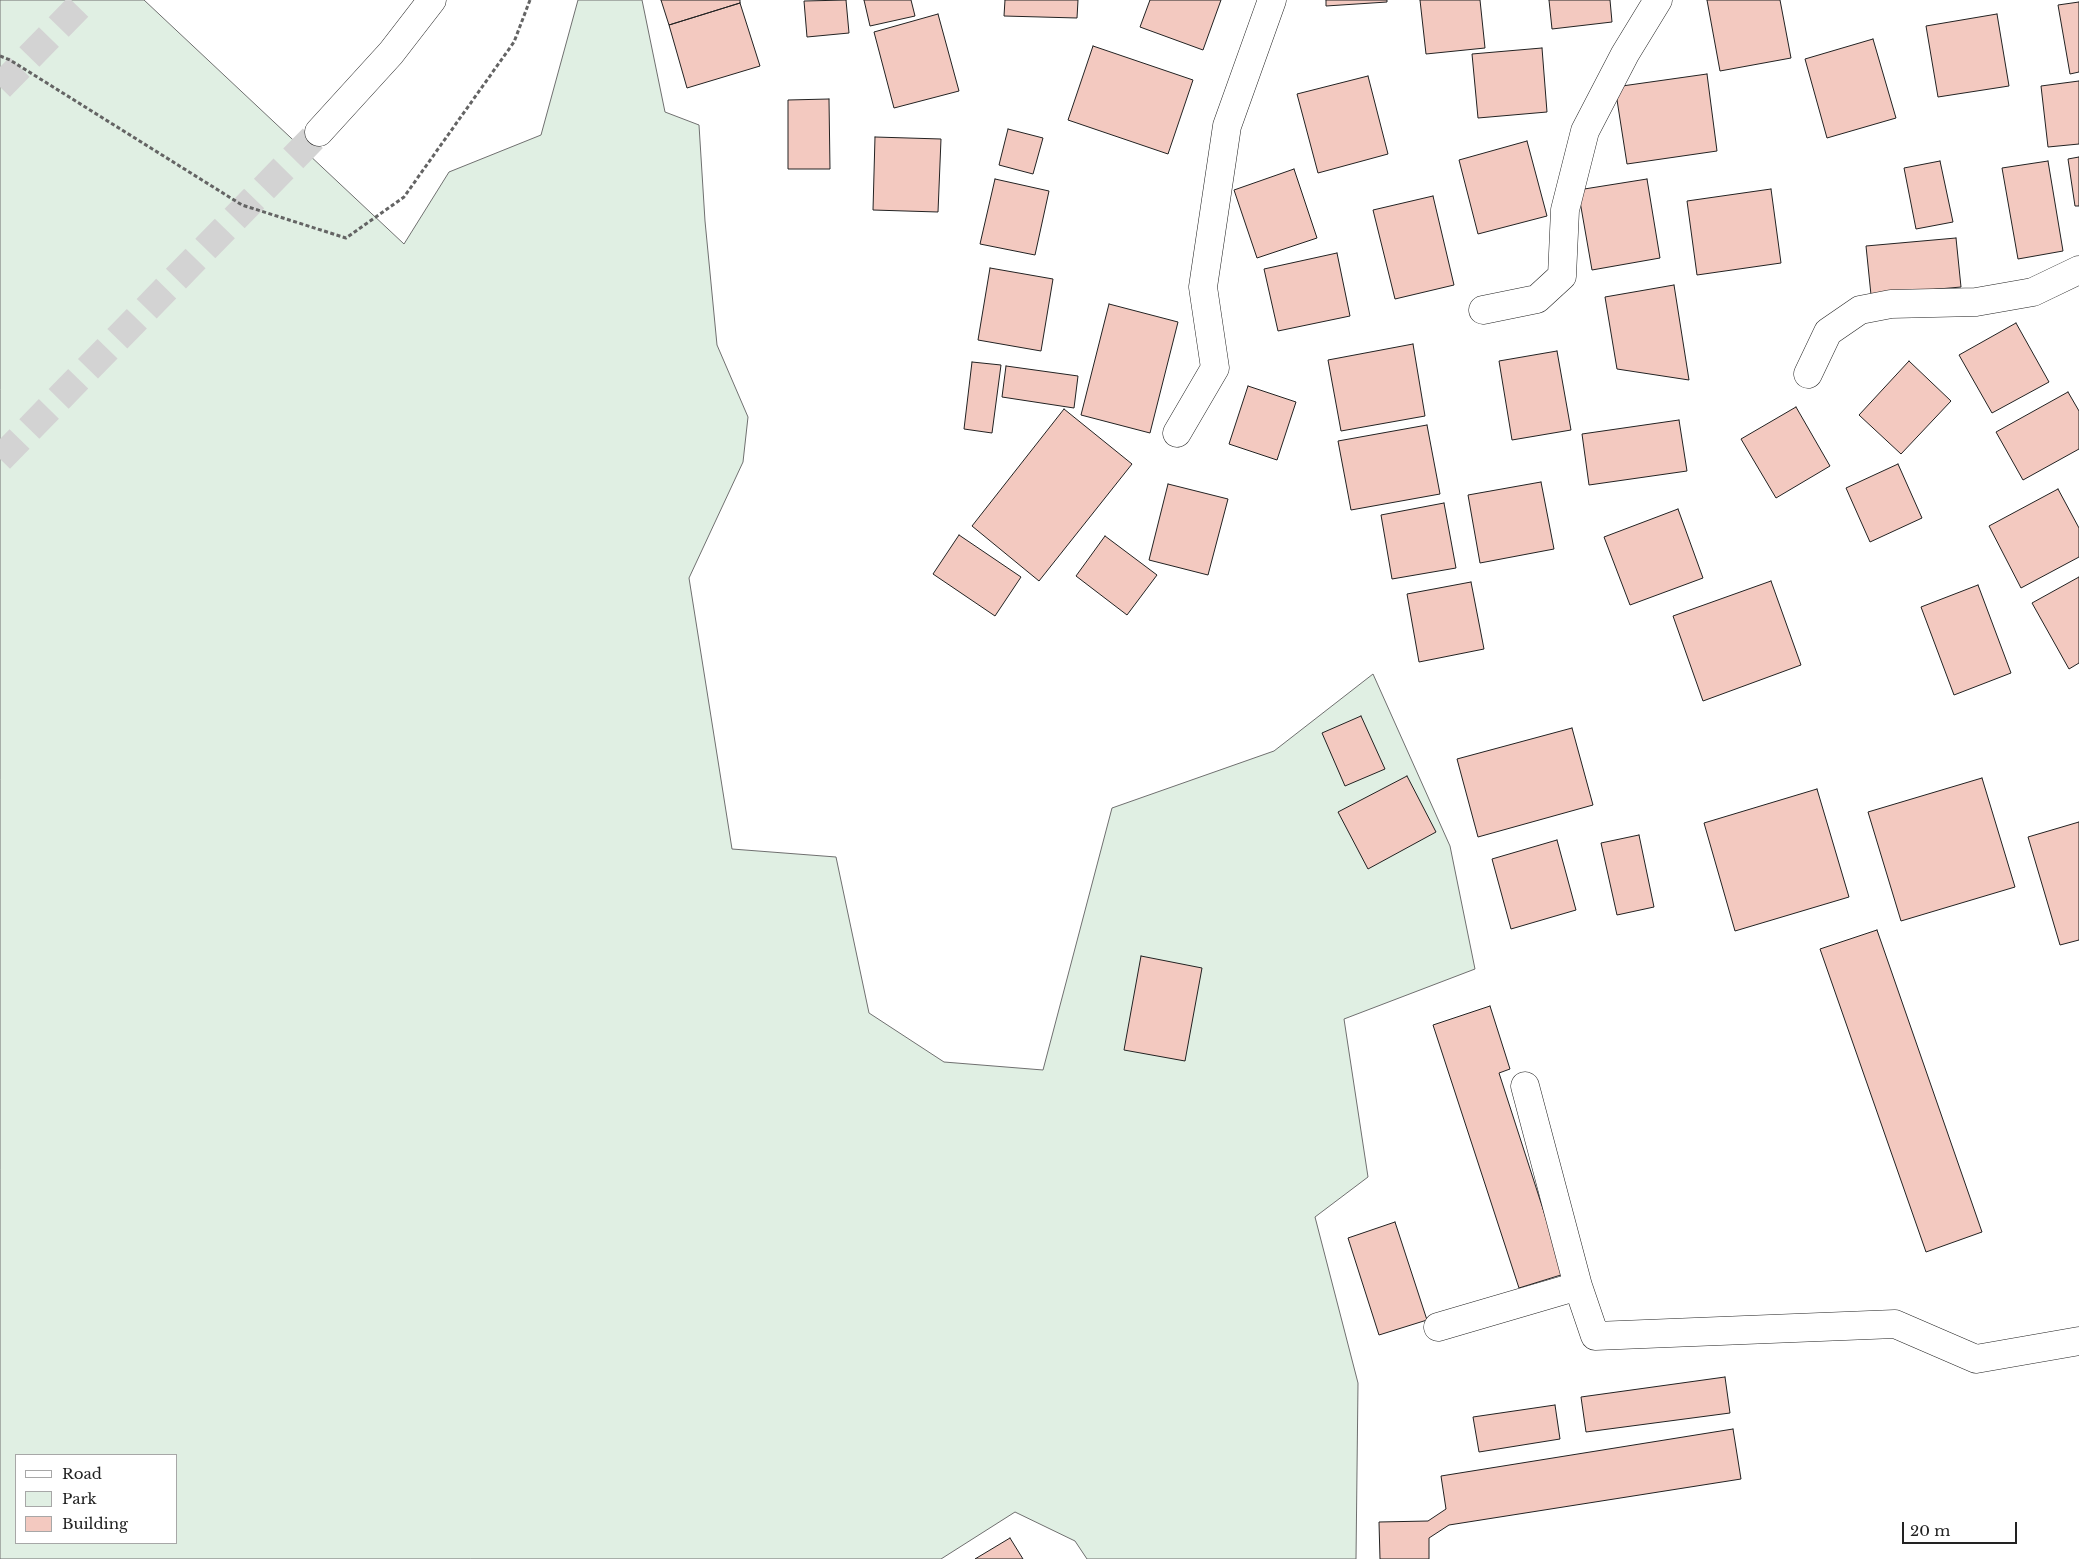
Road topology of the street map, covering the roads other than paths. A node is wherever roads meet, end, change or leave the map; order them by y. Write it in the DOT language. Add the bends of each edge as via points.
graph roads {
  1 [pos="432,0"];
  2 [pos="1272,0"];
  3 [pos="1658,0"];
  4 [pos="319,132"];
  5 [pos="2079,270"];
  6 [pos="1483,310"];
  7 [pos="1808,374"];
  8 [pos="1177,433"];
  9 [pos="1525,1086"];
  10 [pos="1578,1286"];
  11 [pos="1438,1327"];
  12 [pos="2079,1341"];
  1 -- 4 [label="street" via="392,53"];
  2 -- 8 [label="street" via="1227,126 1203,287 1215,368"];
  3 -- 6 [label="street" via="1625,54 1585,131 1565,210 1562,276 1538,299"];
  5 -- 7 [label="street" via="2032,292 1976,302 1891,304 1860,310 1828,332"];
  9 -- 10 [label="street"];
  10 -- 11 [label="street"];
  10 -- 12 [label="street" via="1595,1336 1895,1324 1976,1359"];
}
